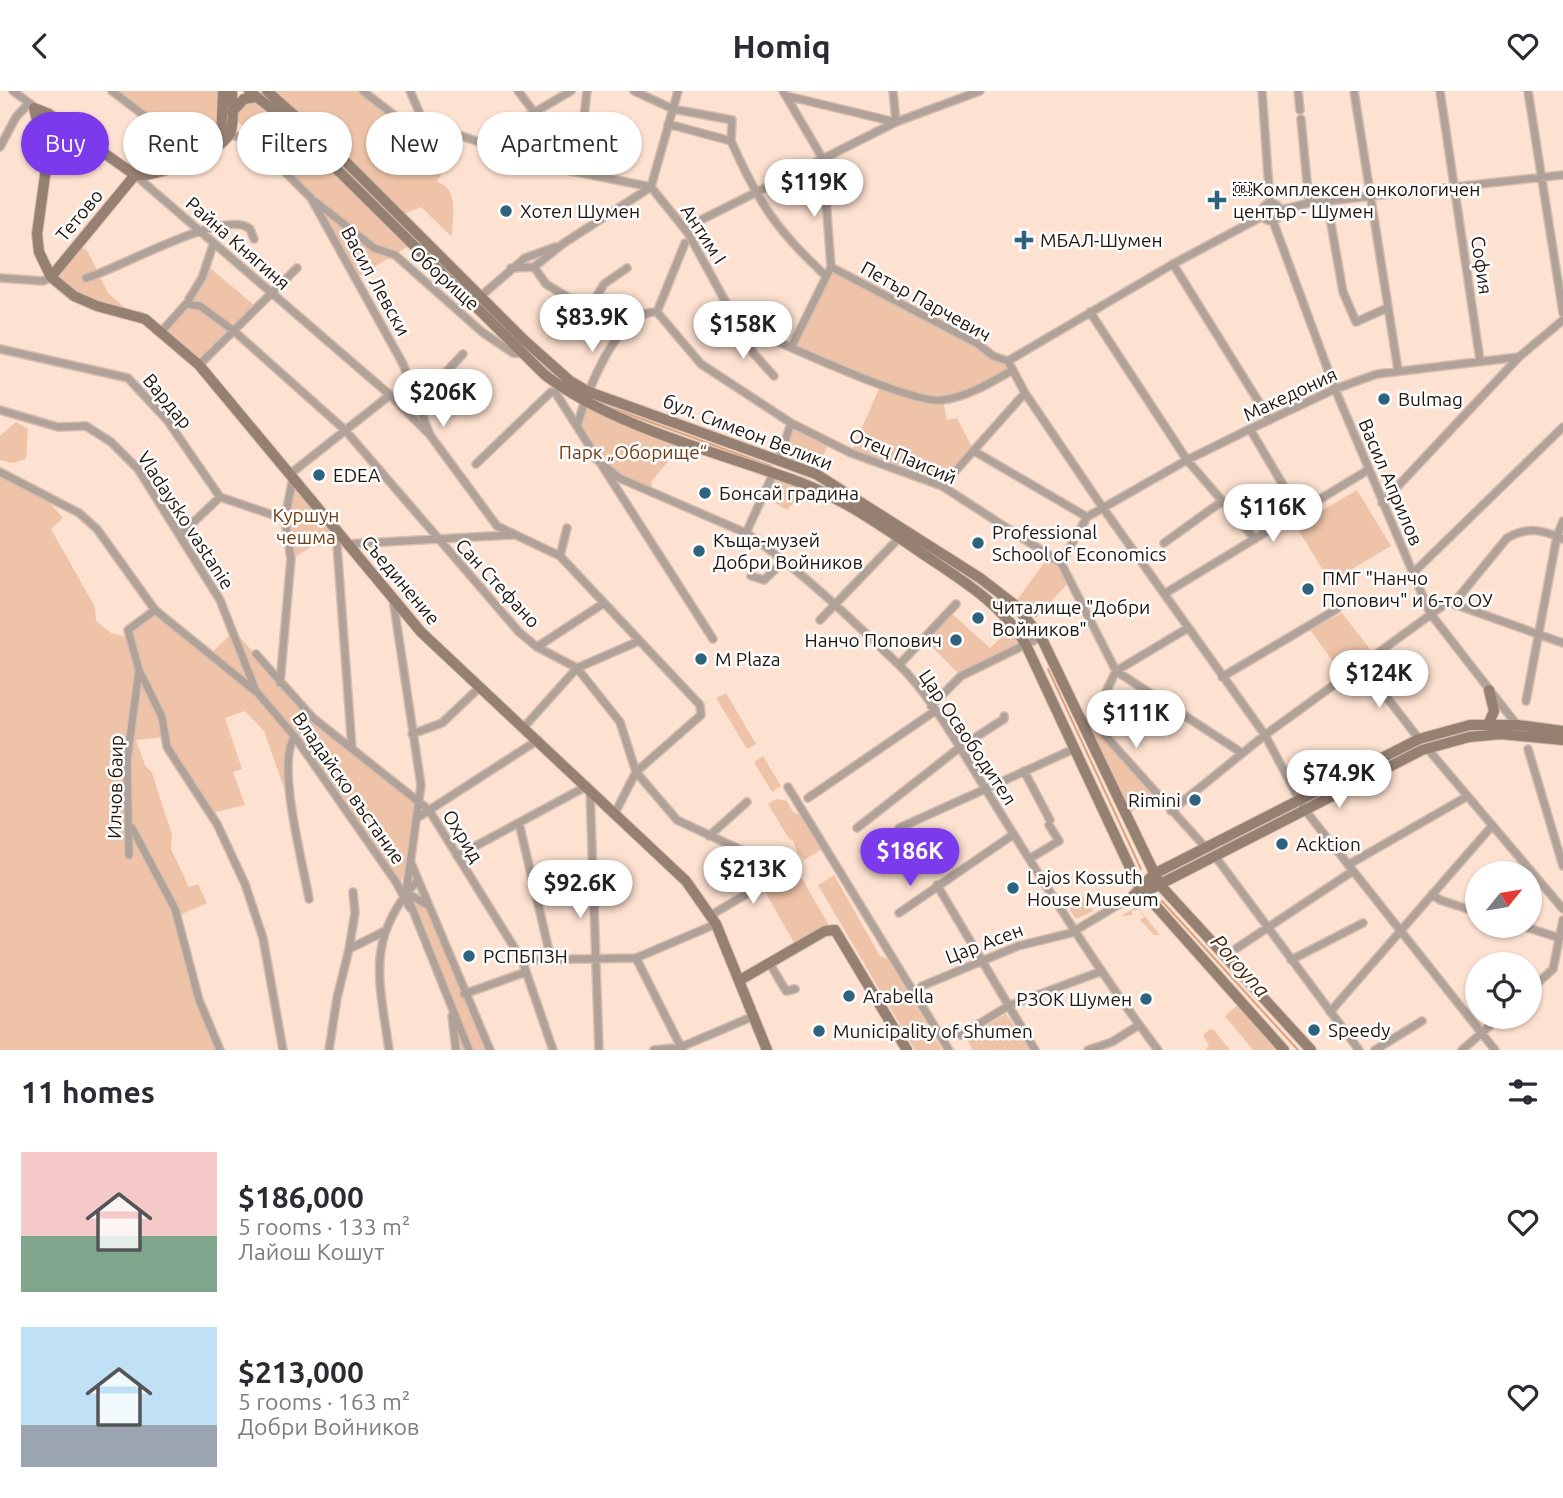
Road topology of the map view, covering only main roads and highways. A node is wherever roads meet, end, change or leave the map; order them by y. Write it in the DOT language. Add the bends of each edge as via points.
graph roads {
  1 [pos="223,91"];
  2 [pos="232,91"];
  3 [pos="258,93"];
  4 [pos="231,112"];
  5 [pos="224,137"];
  6 [pos="123,165"];
  7 [pos="137,175"];
  8 [pos="51,277"];
  9 [pos="587,397"];
  10 [pos="1489,690"];
  11 [pos="1488,725"];
  12 [pos="1517,730"];
  13 [pos="1563,731"];
  14 [pos="1563,740"];
  15 [pos="1154,874"];
  16 [pos="1160,885"];
  17 [pos="1139,892"];
  18 [pos="740,980"];
  19 [pos="767,1050"];
  20 [pos="907,1050"];
  21 [pos="1284,1050"];
  22 [pos="1311,1050"];
  1 -- 5 [label="main road"];
  2 -- 4 [label="main road"];
  3 -- 4 [label="main road"];
  3 -- 9 [label="main road, бул. Симеон Велики" via="339,155"];
  3 -- 9 [label="main road, бул. Симеон Велики" via="545,375"];
  4 -- 5 [label="main road"];
  6 -- 8 [label="main road, Райна Княгиня" via="29,103 47,161 37,234 39,252"];
  7 -- 8 [label="main road, Тетово"];
  8 -- 18 [label="main road, Съединение" via="74,296 131,313 162,331 199,365 421,632 687,881 714,919"];
  9 -- 15 [label="main road, бул. Симеон Велики" via="816,474 981,578 1021,611 1041,637"];
  9 -- 17 [label="main road, бул. Симеон Велики" via="840,502 989,601 1014,625 1026,645"];
  10 -- 11 [label="main road" via="1494,711"];
  11 -- 12 [label="main road"];
  11 -- 15 [label="main road" via="1419,739"];
  12 -- 13 [label="main road"];
  12 -- 14 [label="main road"];
  12 -- 16 [label="main road" via="1427,748"];
  15 -- 16 [label="main road, бул. Симеон Велики"];
  15 -- 17 [label="main road"];
  16 -- 17 [label="main road"];
  16 -- 22 [label="main road, бул. Симеон Велики"];
  17 -- 21 [label="main road, бул. Симеон Велики"];
  18 -- 19 [label="main road, Съединение"];
  18 -- 20 [label="main road" via="832,929"];
}
